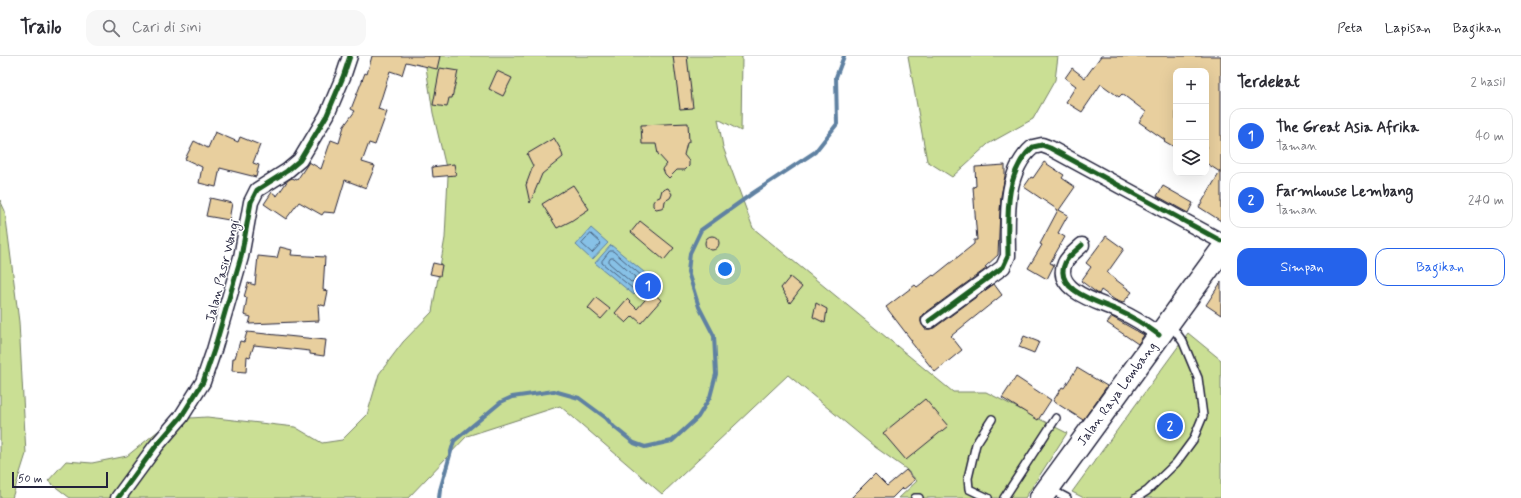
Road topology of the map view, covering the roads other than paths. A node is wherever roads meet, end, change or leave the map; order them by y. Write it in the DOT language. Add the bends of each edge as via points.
graph roads {
  1 [pos="350,56"];
  2 [pos="1221,242"];
  3 [pos="1082,245"];
  4 [pos="1221,251"];
  5 [pos="929,321"];
  6 [pos="1164,328"];
  7 [pos="1056,418"];
  8 [pos="992,419"];
  9 [pos="1052,495"];
  10 [pos="118,498"];
  11 [pos="915,498"];
  12 [pos="919,498"];
  13 [pos="988,498"];
  14 [pos="1004,498"];
  15 [pos="1136,498"];
  1 -- 10 [label="street, Jalan Pasir Wangi" via="327,115 300,160 257,190 251,202 241,258 202,382 182,417 156,446"];
  2 -- 5 [label="street" via="1050,148 1042,145 1033,147 1012,179 1008,205 1006,263"];
  3 -- 6 [label="street" via="1065,262 1063,271 1066,283 1091,299"];
  4 -- 6 [label="main road, Jalan Raya Lembang"];
  6 -- 9 [label="main road, Jalan Raya Lembang"];
  6 -- 15 [label="lane" via="1183,342 1198,378 1203,416 1192,440 1176,463"];
  7 -- 14 [label="lane"];
  8 -- 13 [label="lane" via="976,444 968,478 969,489"];
  11 -- 12 [label="lane"];
}
